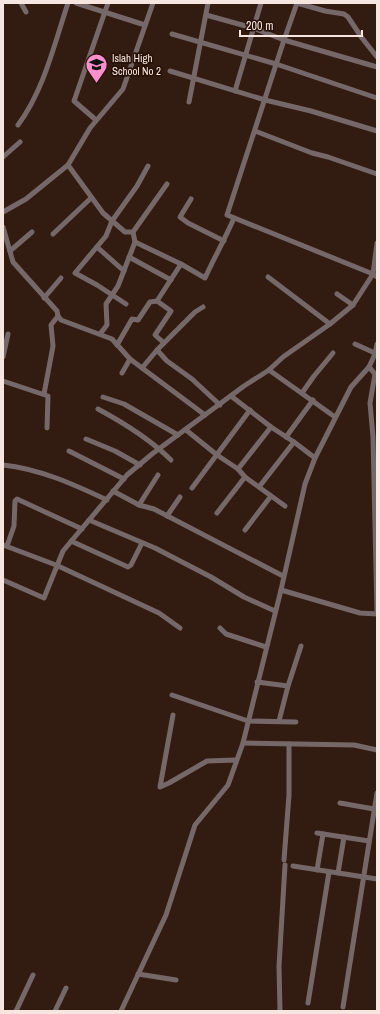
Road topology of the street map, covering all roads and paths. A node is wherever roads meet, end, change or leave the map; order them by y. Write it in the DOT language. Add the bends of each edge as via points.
graph roads {
  1 [pos="21,3"];
  2 [pos="68,3"];
  3 [pos="76,3"];
  4 [pos="108,3"];
  5 [pos="153,3"];
  6 [pos="208,3"];
  7 [pos="261,3"];
  8 [pos="297,3"];
  9 [pos="26,12"];
  10 [pos="105,12"];
  11 [pos="206,15"];
  12 [pos="145,25"];
  13 [pos="253,28"];
  14 [pos="172,34"];
  15 [pos="284,40"];
  16 [pos="200,42"];
  17 [pos="377,55"];
  18 [pos="246,56"];
  19 [pos="276,64"];
  20 [pos="377,67"];
  21 [pos="170,71"];
  22 [pos="193,78"];
  23 [pos="235,91"];
  24 [pos="377,98"];
  25 [pos="264,100"];
  26 [pos="189,102"];
  27 [pos="96,120"];
  28 [pos="18,125"];
  29 [pos="255,131"];
  30 [pos="377,132"];
  31 [pos="20,142"];
  32 [pos="3,157"];
  33 [pos="68,165"];
  34 [pos="148,166"];
  35 [pos="377,174"];
  36 [pos="167,184"];
  37 [pos="91,198"];
  38 [pos="191,199"];
  39 [pos="3,212"];
  40 [pos="234,218"];
  41 [pos="112,221"];
  42 [pos="3,227"];
  43 [pos="32,232"];
  44 [pos="133,232"];
  45 [pos="53,234"];
  46 [pos="224,241"];
  47 [pos="135,242"];
  48 [pos="377,243"];
  49 [pos="97,247"];
  50 [pos="10,251"];
  51 [pos="129,257"];
  52 [pos="181,264"];
  53 [pos="124,271"];
  54 [pos="375,276"];
  55 [pos="268,277"];
  56 [pos="62,278"];
  57 [pos="171,280"];
  58 [pos="337,294"];
  59 [pos="112,295"];
  60 [pos="44,298"];
  61 [pos="157,301"];
  62 [pos="126,304"];
  63 [pos="353,305"];
  64 [pos="203,307"];
  65 [pos="58,316"];
  66 [pos="330,324"];
  67 [pos="8,334"];
  68 [pos="100,334"];
  69 [pos="164,343"];
  70 [pos="355,344"];
  71 [pos="377,344"];
  72 [pos="117,345"];
  73 [pos="157,350"];
  74 [pos="333,353"];
  75 [pos="376,354"];
  76 [pos="3,357"];
  77 [pos="130,359"];
  78 [pos="369,367"];
  79 [pos="142,368"];
  80 [pos="269,370"];
  81 [pos="122,373"];
  82 [pos="3,381"];
  83 [pos="302,393"];
  84 [pos="44,394"];
  85 [pos="374,394"];
  86 [pos="231,396"];
  87 [pos="103,397"];
  88 [pos="312,400"];
  89 [pos="220,405"];
  90 [pos="98,409"];
  91 [pos="250,410"];
  92 [pos="205,415"];
  93 [pos="336,417"];
  94 [pos="270,427"];
  95 [pos="46,428"];
  96 [pos="186,430"];
  97 [pos="178,435"];
  98 [pos="286,437"];
  99 [pos="86,439"];
  100 [pos="294,442"];
  101 [pos="160,449"];
  102 [pos="69,451"];
  103 [pos="217,455"];
  104 [pos="315,458"];
  105 [pos="171,460"];
  106 [pos="375,463"];
  107 [pos="3,465"];
  108 [pos="140,465"];
  109 [pos="238,469"];
  110 [pos="158,475"];
  111 [pos="245,477"];
  112 [pos="124,479"];
  113 [pos="259,487"];
  114 [pos="192,488"];
  115 [pos="112,491"];
  116 [pos="271,496"];
  117 [pos="180,497"];
  118 [pos="107,500"];
  119 [pos="139,505"];
  120 [pos="285,506"];
  121 [pos="217,513"];
  122 [pos="167,516"];
  123 [pos="89,520"];
  124 [pos="376,527"];
  125 [pos="82,529"];
  126 [pos="245,530"];
  127 [pos="71,541"];
  128 [pos="142,543"];
  129 [pos="5,546"];
  130 [pos="56,565"];
  131 [pos="283,576"];
  132 [pos="3,580"];
  133 [pos="281,590"];
  134 [pos="275,611"];
  135 [pos="377,614"];
  136 [pos="180,628"];
  137 [pos="220,628"];
  138 [pos="301,646"];
  139 [pos="266,647"];
  140 [pos="257,682"];
  141 [pos="288,686"];
  142 [pos="172,695"];
  143 [pos="173,715"];
  144 [pos="248,721"];
  145 [pos="279,721"];
  146 [pos="296,722"];
  147 [pos="243,742"];
  148 [pos="288,744"];
  149 [pos="377,750"];
  150 [pos="236,760"];
  151 [pos="377,793"];
  152 [pos="340,803"];
  153 [pos="374,809"];
  154 [pos="344,837"];
  155 [pos="369,841"];
  156 [pos="293,866"];
  157 [pos="317,870"];
  158 [pos="329,872"];
  159 [pos="338,873"];
  160 [pos="364,877"];
  161 [pos="377,879"];
  162 [pos="138,974"];
  163 [pos="33,975"];
  164 [pos="176,980"];
  165 [pos="66,988"];
  166 [pos="308,1003"];
  167 [pos="343,1008"];
  168 [pos="16,1011"];
  169 [pos="55,1011"];
  170 [pos="121,1011"];
  171 [pos="280,1011"];
  1 -- 9 [label="street"];
  2 -- 28 [label="street" via="40,87"];
  3 -- 10 [label="street"];
  4 -- 10 [label="street"];
  5 -- 12 [label="street"];
  6 -- 11 [label="street"];
  7 -- 13 [label="street"];
  8 -- 15 [label="street"];
  8 -- 17 [label="street" via="344,14"];
  10 -- 12 [label="street"];
  10 -- 27 [label="street" via="74,101"];
  11 -- 13 [label="street"];
  11 -- 16 [label="street"];
  12 -- 27 [label="street" via="123,89"];
  13 -- 15 [label="street"];
  13 -- 18 [label="street"];
  14 -- 16 [label="street"];
  15 -- 19 [label="street"];
  15 -- 20 [label="street"];
  16 -- 18 [label="street"];
  16 -- 22 [label="street"];
  18 -- 19 [label="street"];
  18 -- 23 [label="street"];
  19 -- 24 [label="street"];
  19 -- 25 [label="street"];
  21 -- 22 [label="street"];
  22 -- 23 [label="street"];
  22 -- 26 [label="street"];
  23 -- 25 [label="street"];
  25 -- 29 [label="street"];
  25 -- 30 [label="street" via="311,111"];
  27 -- 33 [label="street"];
  29 -- 35 [label="street"];
  29 -- 40 [label="street" via="227,215"];
  31 -- 32 [label="street"];
  33 -- 37 [label="street"];
  33 -- 39 [label="street" via="26,199"];
  34 -- 41 [label="street"];
  36 -- 44 [label="street"];
  37 -- 41 [label="street"];
  37 -- 45 [label="street"];
  38 -- 46 [label="street" via="180,217"];
  40 -- 46 [label="street"];
  40 -- 54 [label="street"];
  41 -- 44 [label="street" via="125,232"];
  41 -- 49 [label="street" via="106,236"];
  42 -- 50 [label="street"];
  43 -- 50 [label="street"];
  44 -- 47 [label="street"];
  46 -- 52 [label="street" via="205,278"];
  47 -- 51 [label="street"];
  47 -- 52 [label="street"];
  48 -- 54 [label="street"];
  49 -- 53 [label="street"];
  49 -- 59 [label="street" via="76,273"];
  50 -- 60 [label="street" via="13,262"];
  51 -- 53 [label="street"];
  51 -- 57 [label="street"];
  52 -- 57 [label="street"];
  53 -- 59 [label="street"];
  54 -- 63 [label="street"];
  55 -- 66 [label="street"];
  56 -- 60 [label="street"];
  57 -- 61 [label="street"];
  58 -- 63 [label="street"];
  59 -- 62 [label="street"];
  59 -- 68 [label="street" via="106,304 107,325"];
  60 -- 65 [label="street" via="57,311"];
  61 -- 69 [label="street" via="171,311 155,336"];
  61 -- 72 [label="street" via="150,302 138,320 132,319"];
  63 -- 66 [label="street"];
  64 -- 69 [label="street"];
  65 -- 68 [label="street" via="61,320"];
  65 -- 84 [label="street" via="51,325 53,346"];
  66 -- 80 [label="street"];
  67 -- 76 [label="street"];
  68 -- 72 [label="street" via="112,339"];
  69 -- 73 [label="street"];
  70 -- 75 [label="street"];
  71 -- 75 [label="street"];
  72 -- 77 [label="street"];
  73 -- 79 [label="street"];
  73 -- 89 [label="street"];
  74 -- 83 [label="street"];
  75 -- 78 [label="street"];
  77 -- 79 [label="street"];
  77 -- 81 [label="street"];
  78 -- 85 [label="street" via="375,374"];
  78 -- 93 [label="street" via="351,387"];
  79 -- 92 [label="street"];
  80 -- 83 [label="street"];
  80 -- 86 [label="street"];
  82 -- 84 [label="street"];
  83 -- 88 [label="street"];
  84 -- 95 [label="street" via="48,396"];
  85 -- 106 [label="street" via="370,403"];
  86 -- 89 [label="street"];
  86 -- 91 [label="street"];
  87 -- 97 [label="street" via="124,404"];
  88 -- 93 [label="street"];
  88 -- 98 [label="street"];
  89 -- 92 [label="street"];
  90 -- 101 [label="street"];
  91 -- 94 [label="street"];
  91 -- 103 [label="street"];
  92 -- 96 [label="street"];
  93 -- 104 [label="street"];
  94 -- 98 [label="street"];
  94 -- 109 [label="street"];
  96 -- 97 [label="street"];
  96 -- 103 [label="street"];
  97 -- 101 [label="street"];
  98 -- 100 [label="street"];
  99 -- 108 [label="street"];
  100 -- 104 [label="street"];
  100 -- 113 [label="street"];
  101 -- 105 [label="street"];
  101 -- 108 [label="street"];
  102 -- 112 [label="street"];
  103 -- 109 [label="street"];
  103 -- 114 [label="street"];
  104 -- 131 [label="street" via="305,484"];
  106 -- 124 [label="street"];
  107 -- 118 [label="street" via="26,468 52,476"];
  108 -- 112 [label="street"];
  109 -- 111 [label="street"];
  110 -- 119 [label="street"];
  111 -- 113 [label="street"];
  111 -- 121 [label="street"];
  112 -- 115 [label="street"];
  113 -- 116 [label="street"];
  115 -- 118 [label="street"];
  115 -- 119 [label="street"];
  116 -- 120 [label="street"];
  116 -- 126 [label="street"];
  117 -- 122 [label="street"];
  118 -- 123 [label="street"];
  119 -- 122 [label="street"];
  122 -- 131 [label="street"];
  123 -- 125 [label="street"];
  123 -- 128 [label="street"];
  124 -- 135 [label="street"];
  125 -- 127 [label="street"];
  125 -- 129 [label="street" via="17,499 14,526"];
  127 -- 128 [label="street" via="128,567"];
  127 -- 130 [label="street"];
  128 -- 134 [label="street"];
  129 -- 130 [label="street"];
  130 -- 132 [label="street" via="44,598"];
  130 -- 136 [label="street" via="159,613"];
  131 -- 133 [label="street"];
  133 -- 134 [label="street"];
  133 -- 135 [label="street" via="360,613"];
  134 -- 139 [label="street"];
  137 -- 139 [label="street" via="226,634"];
  138 -- 141 [label="street"];
  139 -- 140 [label="street"];
  140 -- 141 [label="street"];
  140 -- 144 [label="street"];
  141 -- 145 [label="street"];
  142 -- 144 [label="street"];
  143 -- 150 [label="street" via="160,787 207,761"];
  144 -- 145 [label="street"];
  144 -- 147 [label="street"];
  145 -- 146 [label="street"];
  147 -- 148 [label="street"];
  147 -- 150 [label="street"];
  148 -- 149 [label="street" via="354,745"];
  148 -- 171 [label="street" via="289,795 279,966"];
  150 -- 162 [label="street" via="228,785 195,825 166,915"];
  151 -- 153 [label="street"];
  152 -- 153 [label="street"];
  153 -- 155 [label="street"];
  154 -- 155 [label="street"];
  154 -- 157 [label="street" via="320,833"];
  154 -- 159 [label="street"];
  155 -- 160 [label="street"];
  156 -- 157 [label="street"];
  157 -- 158 [label="street"];
  158 -- 159 [label="street"];
  158 -- 166 [label="street"];
  159 -- 160 [label="street"];
  160 -- 161 [label="street"];
  160 -- 167 [label="street"];
  162 -- 164 [label="street"];
  162 -- 170 [label="street"];
  163 -- 168 [label="street"];
  165 -- 169 [label="street"];
}
